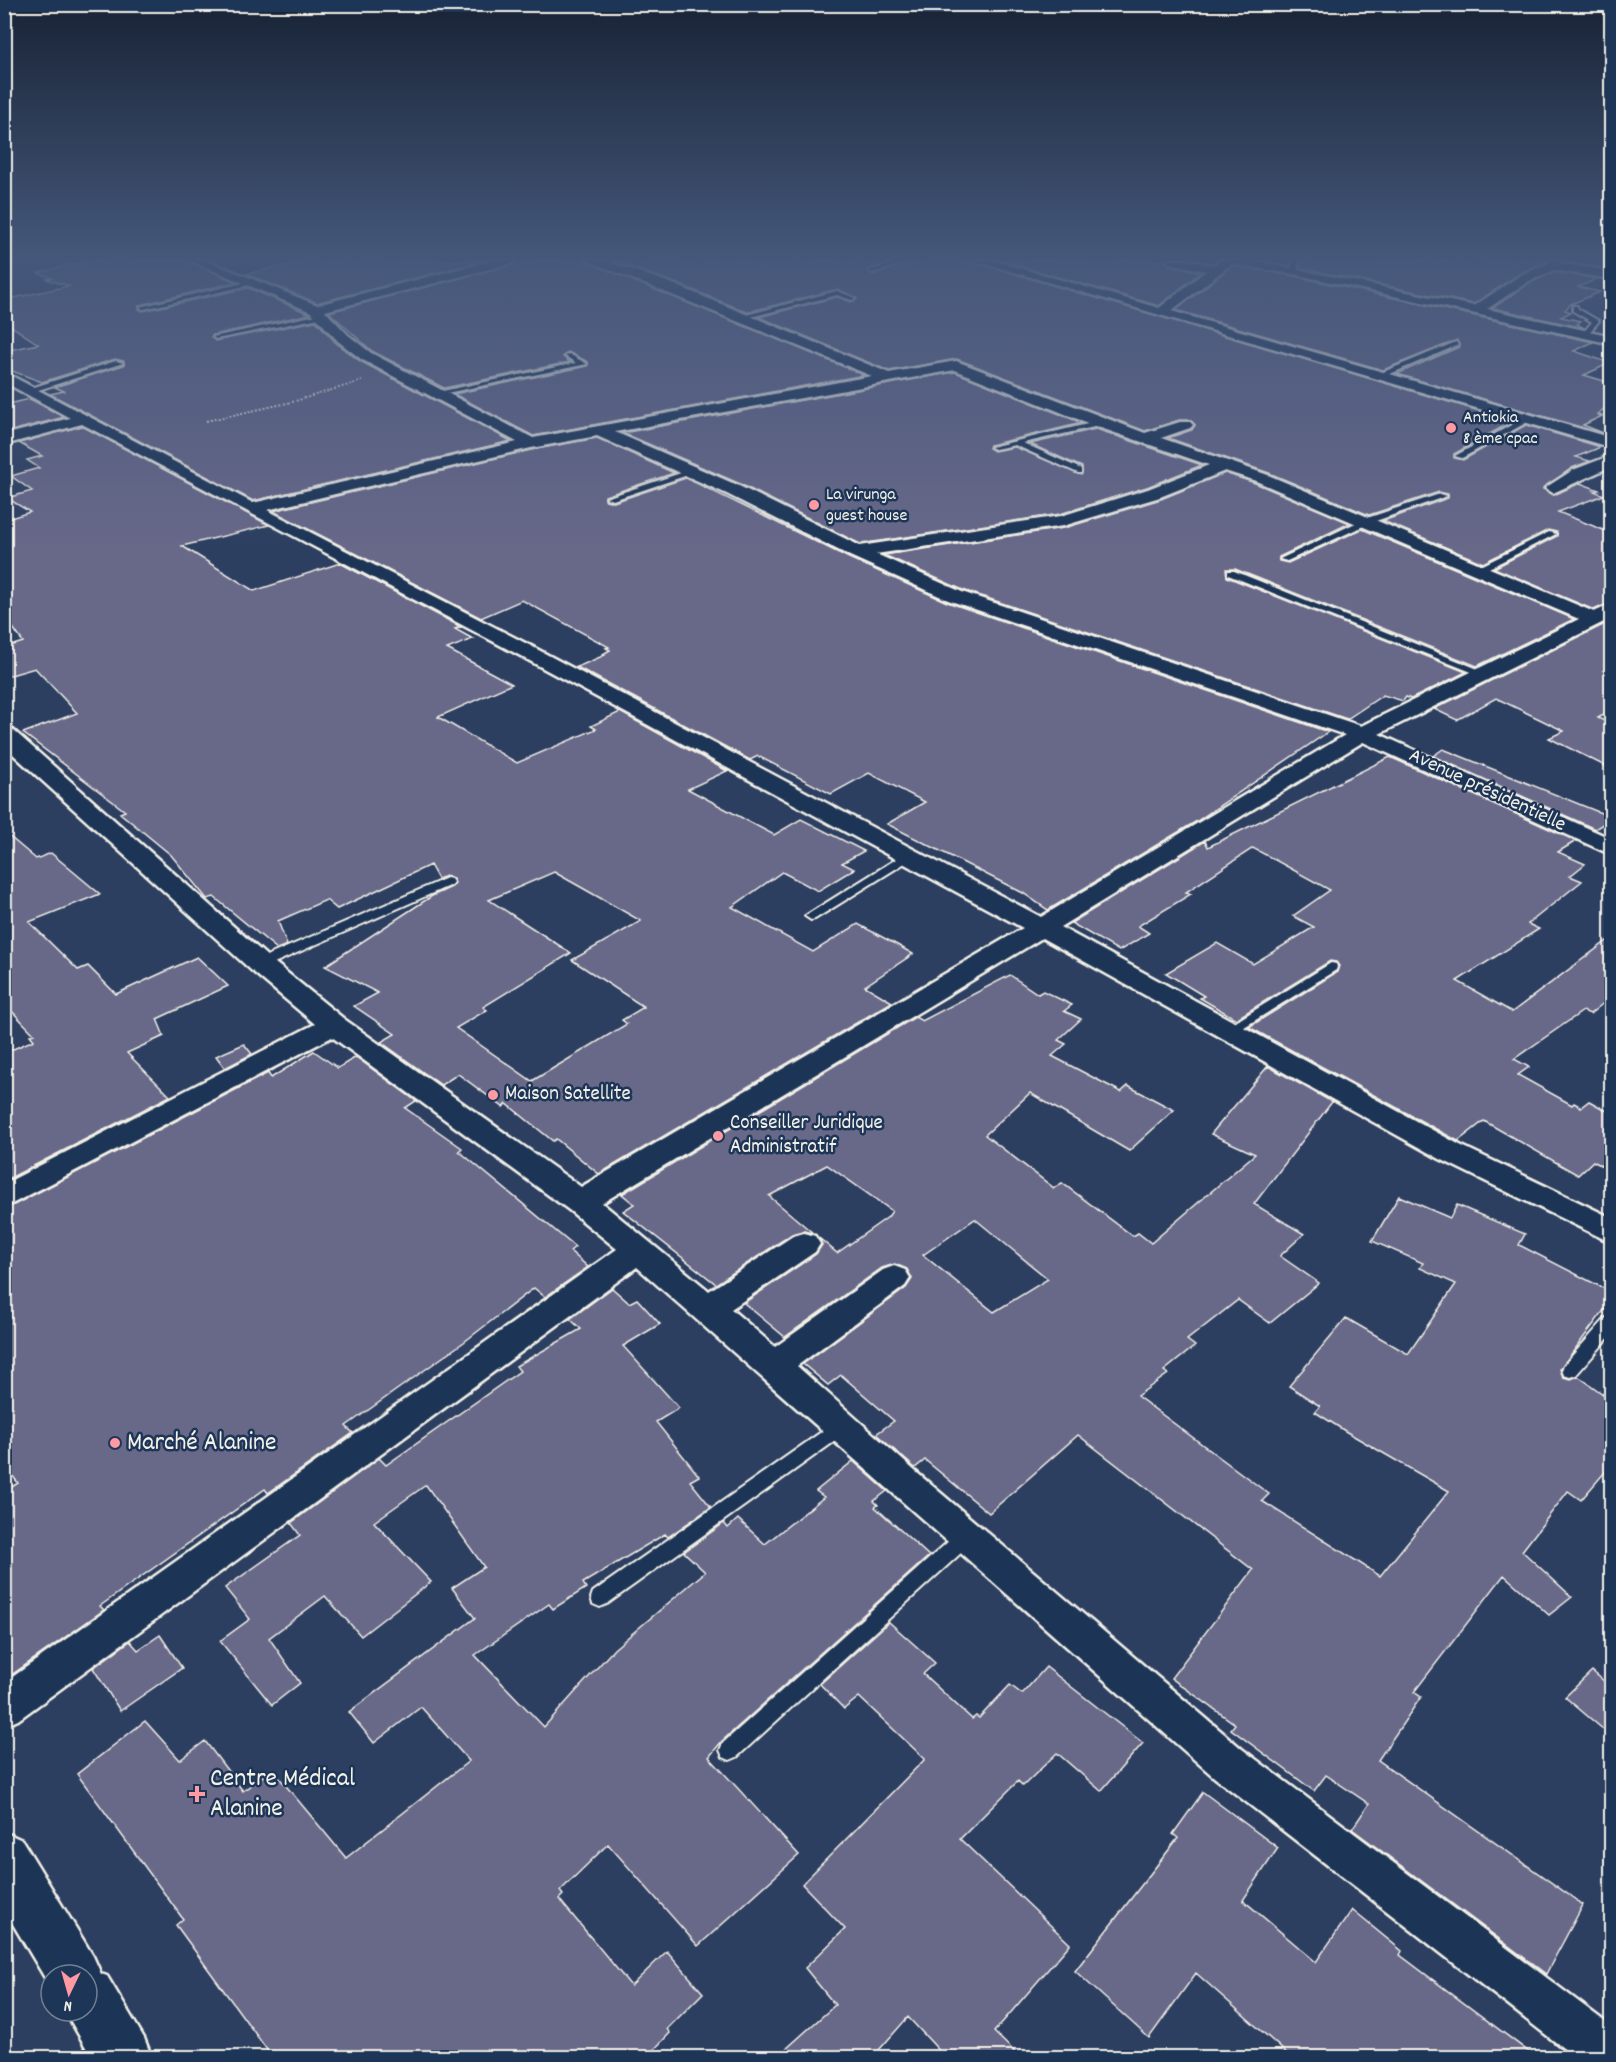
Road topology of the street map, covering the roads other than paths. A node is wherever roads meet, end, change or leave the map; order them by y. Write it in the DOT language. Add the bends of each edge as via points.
graph roads {
  1 [pos="366,356"];
  2 [pos="569,356"];
  3 [pos="837,356"];
  4 [pos="1316,356"];
  5 [pos="1426,356"];
  6 [pos="118,363"];
  7 [pos="1380,375"];
  8 [pos="4,376"];
  9 [pos="889,378"];
  10 [pos="29,390"];
  11 [pos="437,393"];
  12 [pos="1529,418"];
  13 [pos="83,419"];
  14 [pos="1100,423"];
  15 [pos="1185,425"];
  16 [pos="597,430"];
  17 [pos="1146,438"];
  18 [pos="4,440"];
  19 [pos="1015,442"];
  20 [pos="531,443"];
  21 [pos="1611,444"];
  22 [pos="994,447"];
  23 [pos="1459,456"];
  24 [pos="1611,460"];
  25 [pos="1225,465"];
  26 [pos="1078,471"];
  27 [pos="693,472"];
  28 [pos="1553,488"];
  29 [pos="1443,496"];
  30 [pos="610,498"];
  31 [pos="251,509"];
  32 [pos="1367,521"];
  33 [pos="1552,534"];
  34 [pos="856,552"];
  35 [pos="1284,559"];
  36 [pos="1478,570"];
  37 [pos="1231,573"];
  38 [pos="1602,614"];
  39 [pos="1483,673"];
  40 [pos="4,734"];
  41 [pos="1362,734"];
  42 [pos="1611,848"];
  43 [pos="909,855"];
  44 [pos="447,882"];
  45 [pos="811,916"];
  46 [pos="1041,927"];
  47 [pos="260,964"];
  48 [pos="1331,967"];
  49 [pos="334,1025"];
  50 [pos="1228,1030"];
  51 [pos="4,1197"];
  52 [pos="580,1202"];
  53 [pos="1611,1232"];
  54 [pos="804,1244"];
  55 [pos="637,1251"];
  56 [pos="894,1278"];
  57 [pos="708,1308"];
  58 [pos="1611,1322"];
  59 [pos="772,1366"];
  60 [pos="1570,1370"];
  61 [pos="843,1426"];
  62 [pos="966,1537"];
  63 [pos="600,1598"];
  64 [pos="4,1707"];
  65 [pos="730,1750"];
  66 [pos="4,1858"];
  67 [pos="68,1963"];
  68 [pos="99,2016"];
  69 [pos="1611,2056"];
  70 [pos="124,2058"];
  1 -- 11 [label="street"];
  2 -- 11 [label="lane" via="583,364"];
  3 -- 9 [label="street"];
  4 -- 7 [label="street"];
  5 -- 7 [label="lane"];
  6 -- 10 [label="lane"];
  7 -- 12 [label="street"];
  8 -- 10 [label="street"];
  9 -- 14 [label="street" via="956,364"];
  9 -- 16 [label="street"];
  10 -- 13 [label="street"];
  11 -- 20 [label="street"];
  12 -- 21 [label="street"];
  12 -- 23 [label="lane"];
  13 -- 18 [label="street"];
  13 -- 31 [label="street"];
  14 -- 17 [label="street"];
  14 -- 19 [label="lane"];
  15 -- 17 [label="street"];
  16 -- 20 [label="street"];
  16 -- 27 [label="street, Avenue présidentielle"];
  17 -- 25 [label="street"];
  19 -- 22 [label="lane"];
  19 -- 26 [label="lane"];
  20 -- 31 [label="street"];
  24 -- 28 [label="street"];
  25 -- 32 [label="street"];
  25 -- 34 [label="street" via="1154,493 1063,521"];
  27 -- 30 [label="lane"];
  27 -- 34 [label="street, Avenue présidentielle"];
  29 -- 32 [label="lane"];
  31 -- 43 [label="street"];
  32 -- 35 [label="lane"];
  32 -- 36 [label="street"];
  33 -- 36 [label="lane"];
  34 -- 41 [label="street, Avenue présidentielle" via="954,596"];
  36 -- 38 [label="street"];
  37 -- 39 [label="lane"];
  38 -- 39 [label="street"];
  39 -- 41 [label="street"];
  40 -- 47 [label="street"];
  41 -- 42 [label="street, Avenue présidentielle"];
  41 -- 46 [label="street"];
  43 -- 45 [label="lane"];
  43 -- 46 [label="street"];
  44 -- 47 [label="lane"];
  46 -- 50 [label="street"];
  46 -- 52 [label="street"];
  47 -- 49 [label="street"];
  48 -- 50 [label="lane"];
  49 -- 51 [label="street"];
  49 -- 52 [label="street"];
  50 -- 53 [label="street" via="1450,1152"];
  52 -- 55 [label="street"];
  54 -- 57 [label="street"];
  55 -- 57 [label="street"];
  55 -- 64 [label="street"];
  56 -- 59 [label="street"];
  57 -- 59 [label="street"];
  58 -- 60 [label="lane"];
  59 -- 61 [label="street"];
  61 -- 62 [label="street"];
  61 -- 63 [label="lane"];
  62 -- 65 [label="lane"];
  62 -- 69 [label="street" via="1228,1763"];
  66 -- 67 [label="highway"];
  68 -- 70 [label="highway"];
}
